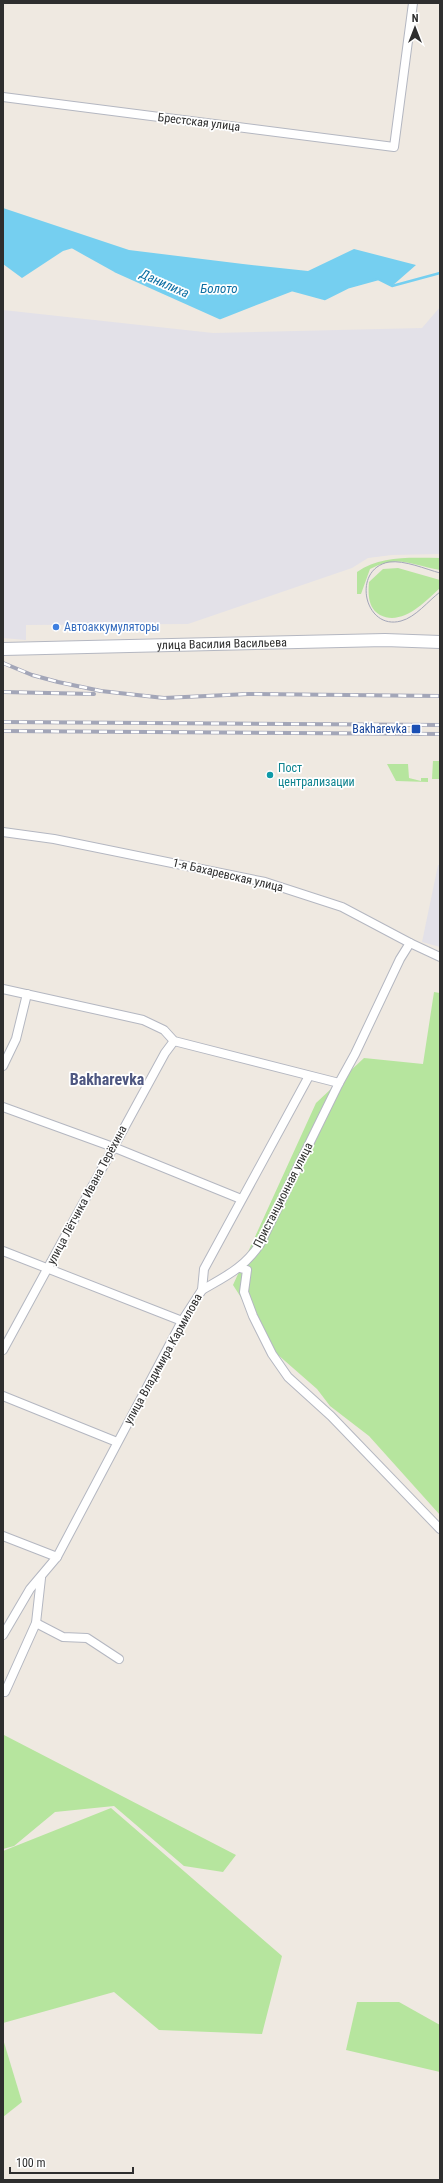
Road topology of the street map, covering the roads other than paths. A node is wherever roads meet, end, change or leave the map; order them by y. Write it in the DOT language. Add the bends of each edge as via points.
graph roads {
  1 [pos="413,3"];
  2 [pos="3,97"];
  3 [pos="440,642"];
  4 [pos="3,649"];
  5 [pos="3,832"];
  6 [pos="410,943"];
  7 [pos="440,957"];
  8 [pos="3,989"];
  9 [pos="27,994"];
  10 [pos="174,1041"];
  11 [pos="3,1066"];
  12 [pos="309,1076"];
  13 [pos="339,1083"];
  14 [pos="3,1107"];
  15 [pos="112,1147"];
  16 [pos="241,1198"];
  17 [pos="3,1251"];
  18 [pos="47,1268"];
  19 [pos="240,1268"];
  20 [pos="202,1290"];
  21 [pos="182,1320"];
  22 [pos="3,1350"];
  23 [pos="3,1396"];
  24 [pos="117,1442"];
  25 [pos="440,1529"];
  26 [pos="3,1536"];
  27 [pos="57,1557"];
  28 [pos="41,1578"];
  29 [pos="36,1623"];
  30 [pos="3,1635"];
  31 [pos="119,1659"];
  32 [pos="4,1692"];
  1 -- 2 [label="street, Брестская улица" via="394,147"];
  3 -- 4 [label="main road, улица Василия Васильева" via="385,640"];
  5 -- 6 [label="street, 1-я Бахаревская улица" via="54,839 265,882 342,907"];
  6 -- 7 [label="street, 1-я Бахаревская улица"];
  6 -- 13 [label="street, Пристанционная улица"];
  8 -- 9 [label="street"];
  9 -- 10 [label="street" via="143,1020 161,1028"];
  9 -- 11 [label="street" via="16,1039"];
  10 -- 12 [label="street"];
  10 -- 15 [label="street, улица Лётчика Ивана Терёхина"];
  12 -- 13 [label="street"];
  12 -- 16 [label="street, улица Владимира Кармилова"];
  13 -- 19 [label="street, Пристанционная улица" via="260,1244 252,1257"];
  14 -- 15 [label="street"];
  15 -- 16 [label="street"];
  15 -- 18 [label="street, улица Лётчика Ивана Терёхина"];
  16 -- 20 [label="street, улица Владимира Кармилова" via="204,1270"];
  17 -- 18 [label="street"];
  18 -- 21 [label="street"];
  18 -- 22 [label="street, улица Лётчика Ивана Терёхина"];
  19 -- 20 [label="street, Пристанционная улица"];
  19 -- 25 [label="street" via="246,1270 244,1292 253,1316 272,1354 288,1377 331,1416"];
  20 -- 21 [label="street, улица Владимира Кармилова"];
  21 -- 24 [label="street, улица Владимира Кармилова"];
  23 -- 24 [label="street"];
  24 -- 27 [label="street, улица Владимира Кармилова"];
  26 -- 27 [label="street"];
  27 -- 28 [label="street, улица Владимира Кармилова"];
  28 -- 29 [label="street"];
  28 -- 30 [label="street, улица Владимира Кармилова" via="30,1589"];
  29 -- 31 [label="street" via="64,1637 87,1638"];
  29 -- 32 [label="street"];
}
